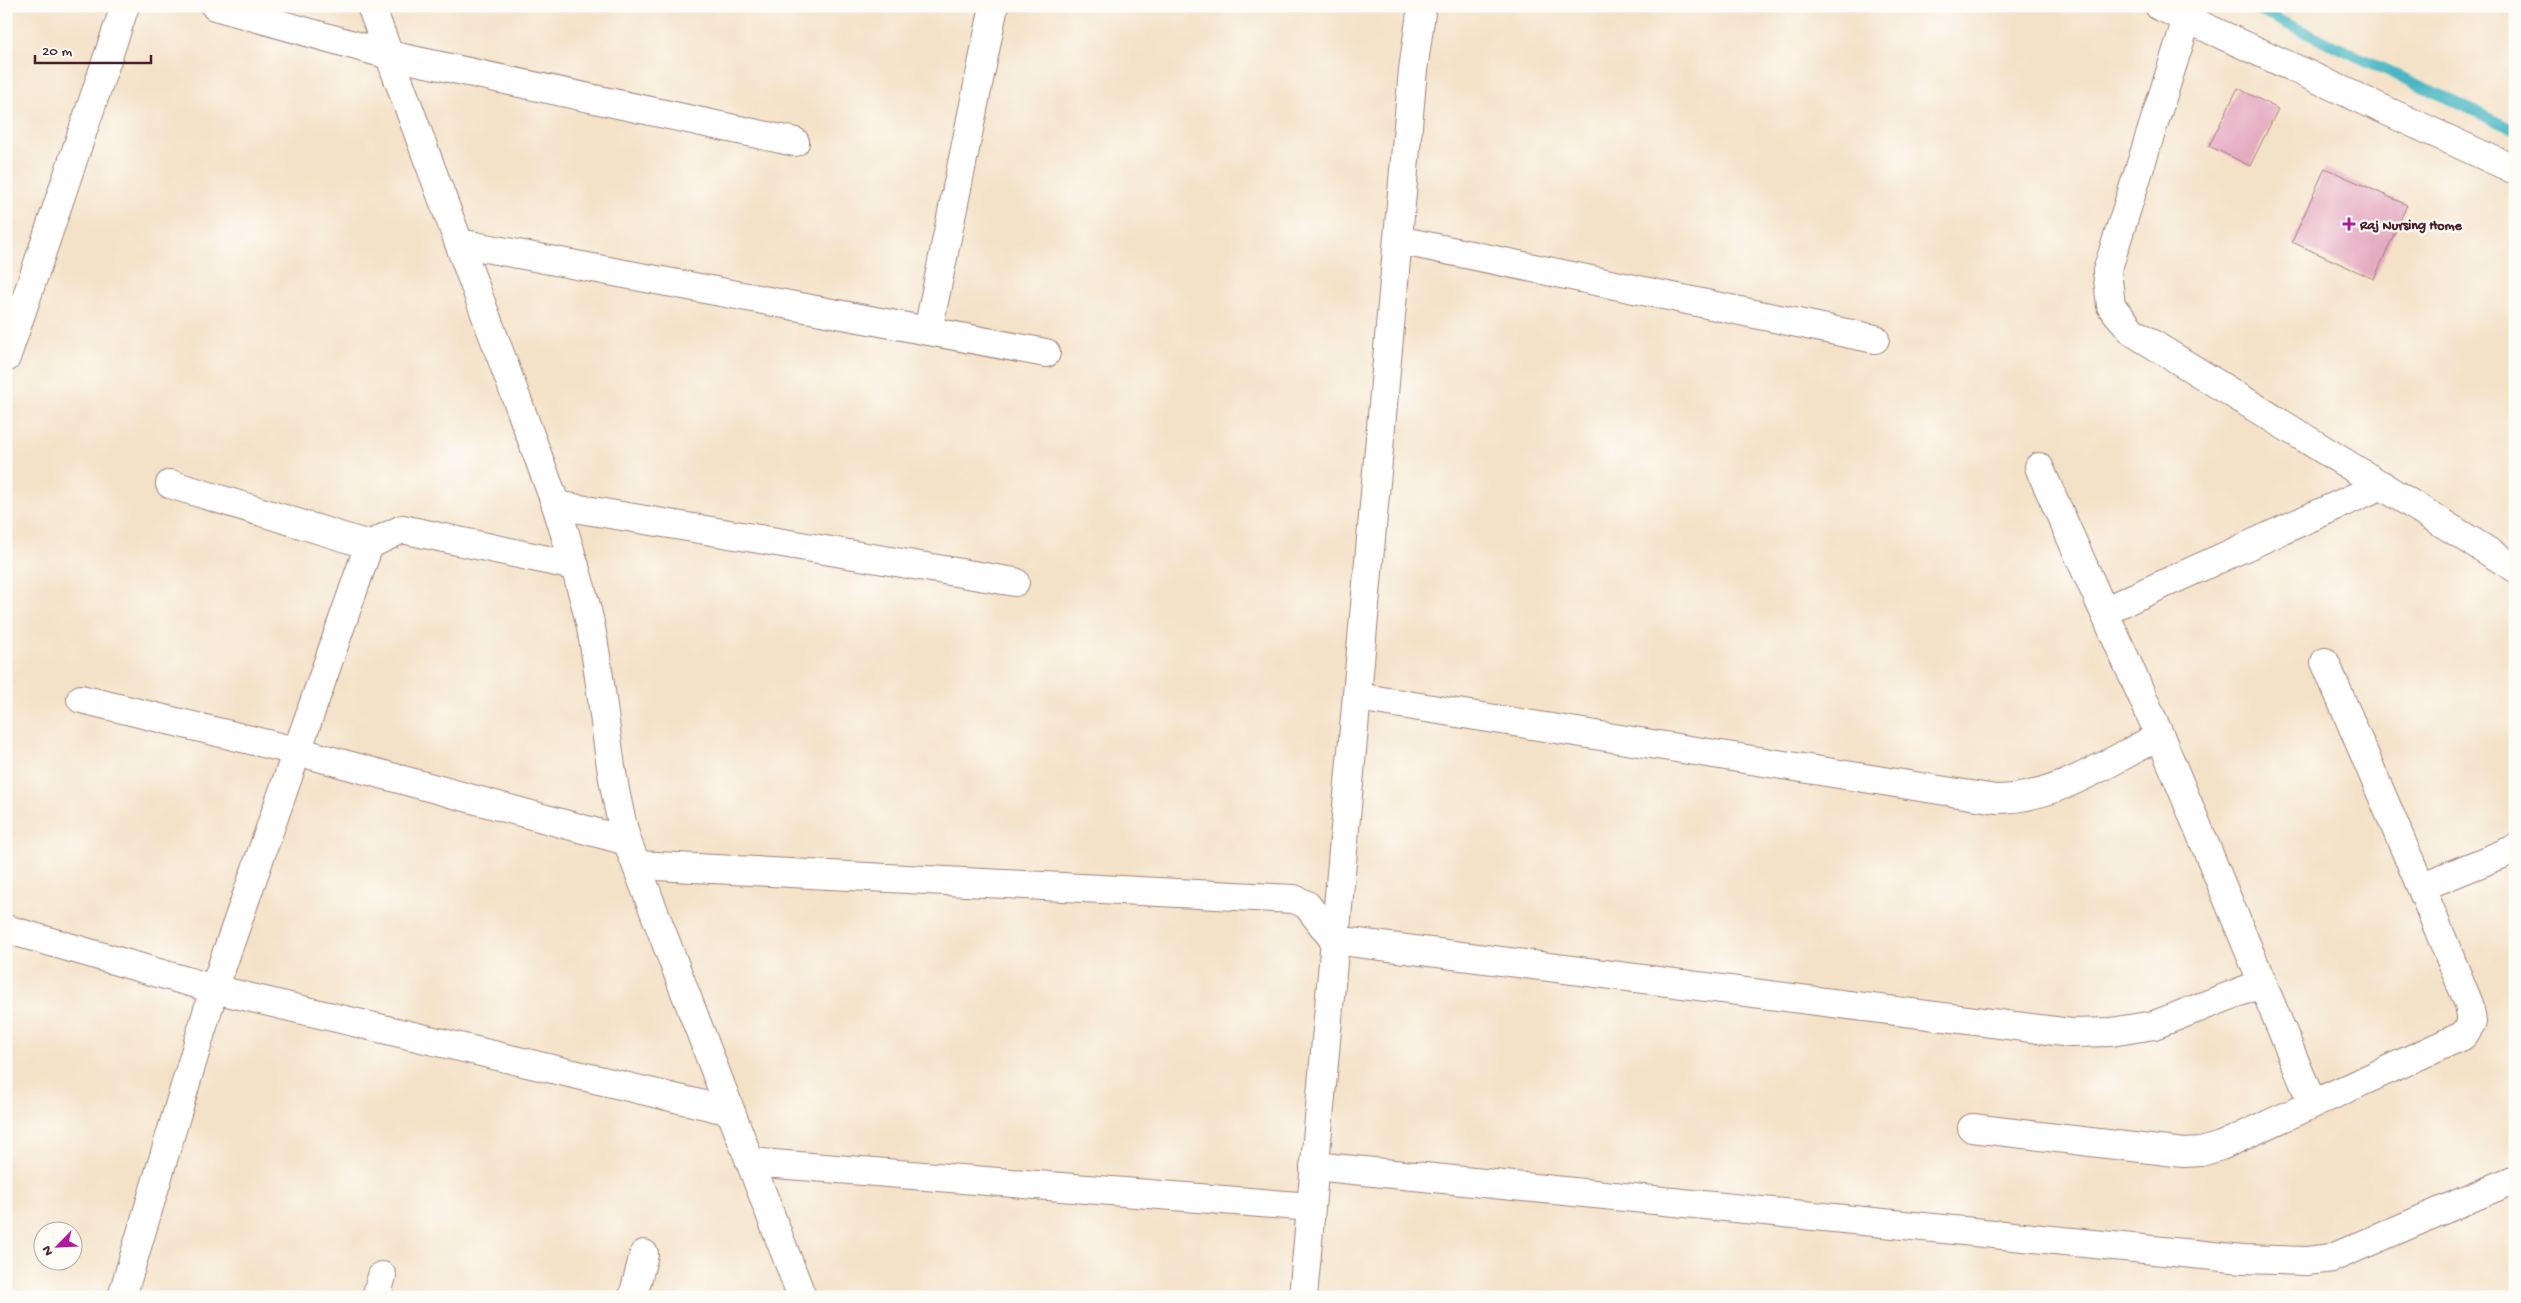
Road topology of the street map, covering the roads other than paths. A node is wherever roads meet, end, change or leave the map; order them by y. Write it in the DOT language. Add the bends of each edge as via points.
graph roads {
  1 [pos="125,6"];
  2 [pos="215,6"];
  3 [pos="371,6"];
  4 [pos="994,6"];
  5 [pos="1422,6"];
  6 [pos="2159,6"];
  7 [pos="2187,19"];
  8 [pos="389,55"];
  9 [pos="795,142"];
  10 [pos="2515,170"];
  11 [pos="1398,240"];
  12 [pos="459,243"];
  13 [pos="928,331"];
  14 [pos="1875,339"];
  15 [pos="1046,353"];
  16 [pos="6,358"];
  17 [pos="2039,467"];
  18 [pos="170,484"];
  19 [pos="2382,485"];
  20 [pos="556,505"];
  21 [pos="369,545"];
  22 [pos="575,566"];
  23 [pos="2515,568"];
  24 [pos="1015,582"];
  25 [pos="2104,611"];
  26 [pos="2325,662"];
  27 [pos="1356,697"];
  28 [pos="81,699"];
  29 [pos="2160,736"];
  30 [pos="296,751"];
  31 [pos="2515,849"];
  32 [pos="632,853"];
  33 [pos="2421,887"];
  34 [pos="6,929"];
  35 [pos="1334,940"];
  36 [pos="2263,983"];
  37 [pos="214,989"];
  38 [pos="2312,1103"];
  39 [pos="730,1111"];
  40 [pos="1972,1128"];
  41 [pos="750,1162"];
  42 [pos="1314,1166"];
  43 [pos="2515,1179"];
  44 [pos="1311,1206"];
  45 [pos="644,1254"];
  46 [pos="122,1297"];
  47 [pos="634,1297"];
  48 [pos="802,1297"];
  49 [pos="1303,1297"];
  1 -- 16 [label="street"];
  2 -- 8 [label="street"];
  3 -- 8 [label="street"];
  4 -- 13 [label="street"];
  5 -- 11 [label="street"];
  6 -- 7 [label="street"];
  7 -- 10 [label="street"];
  7 -- 19 [label="street" via="2107,271 2111,306 2133,332"];
  8 -- 9 [label="street"];
  8 -- 12 [label="street"];
  11 -- 14 [label="street"];
  11 -- 27 [label="street"];
  12 -- 13 [label="street"];
  12 -- 20 [label="street"];
  13 -- 15 [label="street"];
  17 -- 25 [label="street"];
  18 -- 21 [label="street"];
  19 -- 23 [label="street"];
  19 -- 25 [label="street"];
  20 -- 22 [label="street"];
  20 -- 24 [label="street"];
  21 -- 22 [label="street" via="402,529"];
  21 -- 30 [label="street"];
  22 -- 32 [label="street" via="590,623 617,806"];
  25 -- 29 [label="street"];
  26 -- 33 [label="street"];
  27 -- 29 [label="street" via="1996,799 2041,795"];
  27 -- 35 [label="street"];
  28 -- 30 [label="street"];
  29 -- 36 [label="street"];
  30 -- 32 [label="street"];
  30 -- 37 [label="street"];
  31 -- 33 [label="street"];
  32 -- 35 [label="street" via="1294,899 1307,906"];
  32 -- 39 [label="street"];
  33 -- 38 [label="street" via="2469,1004 2472,1022 2469,1029 2464,1035"];
  34 -- 37 [label="street"];
  35 -- 36 [label="street" via="2070,1033 2112,1032 2154,1025"];
  35 -- 42 [label="street"];
  36 -- 38 [label="street"];
  37 -- 39 [label="street"];
  37 -- 46 [label="street"];
  38 -- 40 [label="street" via="2221,1146 2201,1152 2176,1152"];
  39 -- 41 [label="street"];
  41 -- 44 [label="street"];
  41 -- 48 [label="street"];
  42 -- 43 [label="street" via="2243,1259 2307,1261 2341,1255"];
  42 -- 44 [label="street"];
  44 -- 49 [label="street"];
  45 -- 47 [label="street"];
}
